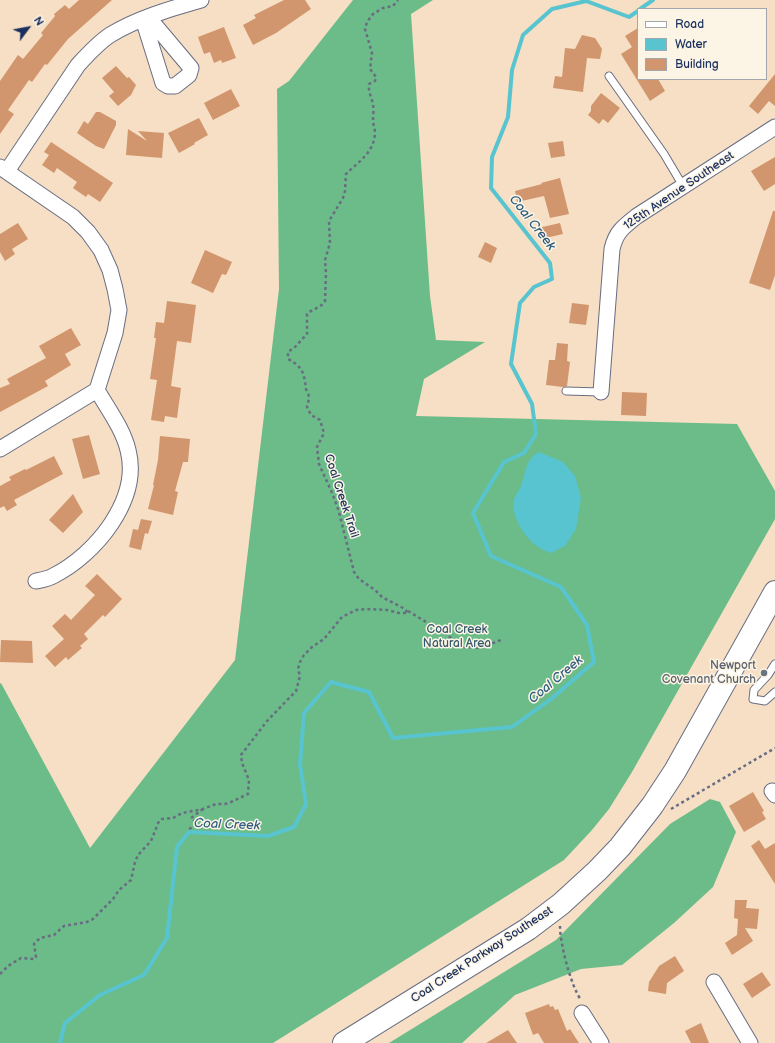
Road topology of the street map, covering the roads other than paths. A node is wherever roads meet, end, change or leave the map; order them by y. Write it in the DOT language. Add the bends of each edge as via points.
graph roads {
  1 [pos="200,0"];
  2 [pos="609,76"];
  3 [pos="775,127"];
  4 [pos="3,169"];
  5 [pos="683,186"];
  6 [pos="97,390"];
  7 [pos="566,391"];
  8 [pos="601,392"];
  9 [pos="0,450"];
  10 [pos="36,581"];
  11 [pos="775,592"];
  12 [pos="775,664"];
  13 [pos="775,692"];
  14 [pos="714,982"];
  15 [pos="584,1009"];
  16 [pos="344,1043"];
  17 [pos="601,1043"];
  18 [pos="750,1043"];
  1 -- 4 [label="street" via="145,18 109,36 91,50 78,64"];
  2 -- 5 [label="lane" via="664,154"];
  3 -- 5 [label="street, 125th Avenue Southeast"];
  4 -- 6 [label="street" via="78,222 101,250 110,270 119,310 115,333"];
  5 -- 8 [label="street, 125th Avenue Southeast" via="637,216 615,239 612,249"];
  6 -- 9 [label="street"];
  6 -- 10 [label="street" via="124,436 130,467 129,483 115,519 96,543 67,568 52,577"];
  7 -- 8 [label="lane"];
  11 -- 16 [label="main road, Coal Creek Parkway Southeast" via="675,771 652,806 616,851 561,904 528,929"];
  12 -- 13 [label="lane" via="754,690 753,699 764,701"];
  14 -- 18 [label="street"];
  15 -- 17 [label="street"];
}
